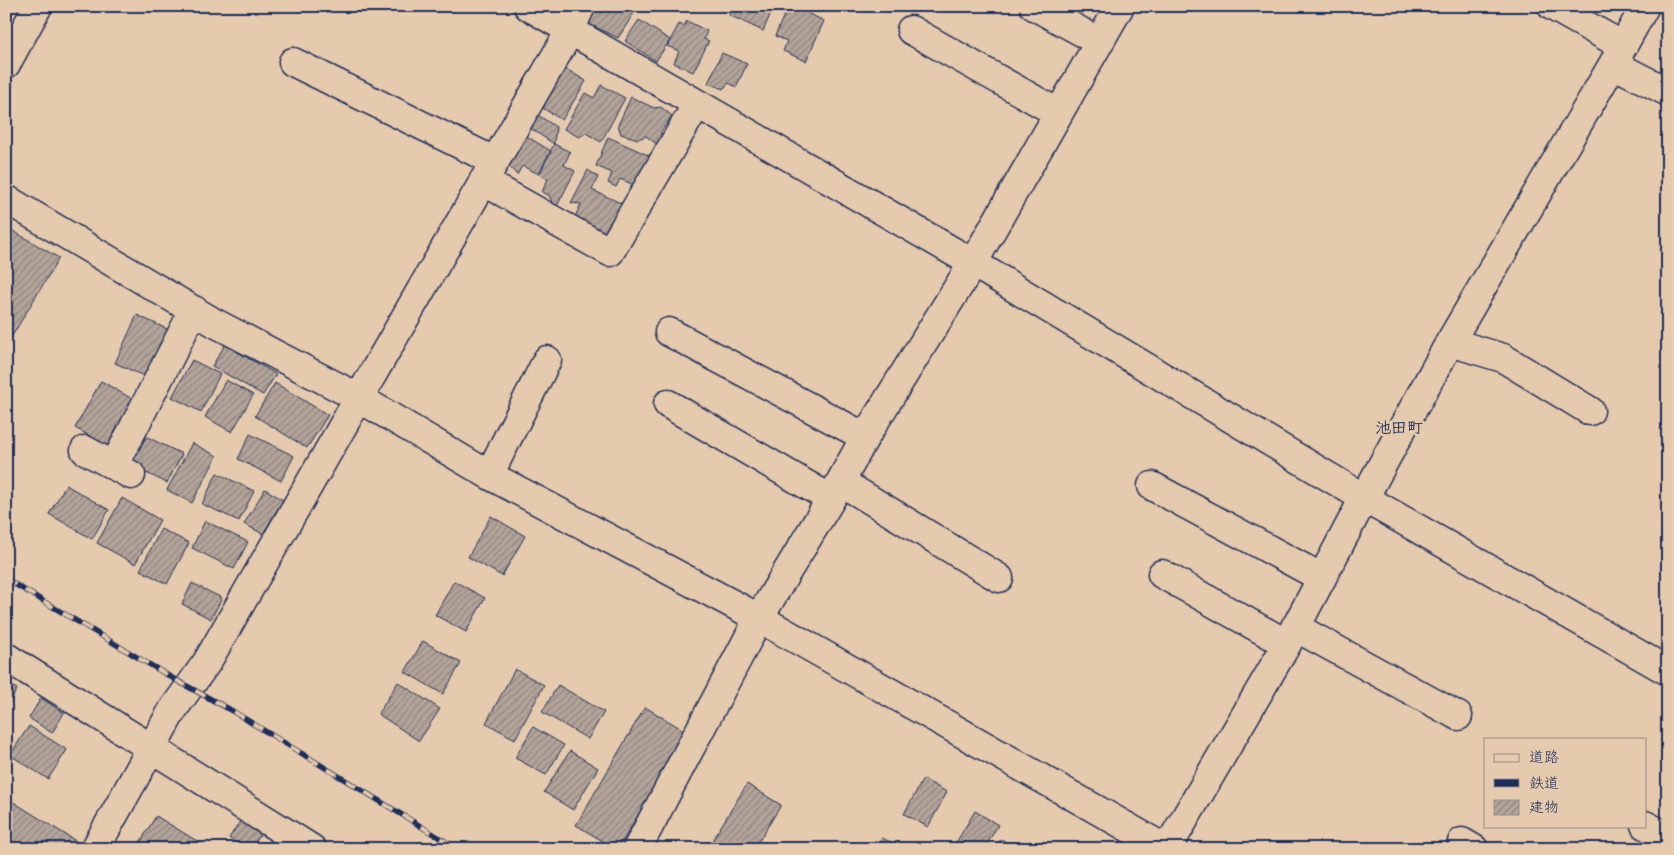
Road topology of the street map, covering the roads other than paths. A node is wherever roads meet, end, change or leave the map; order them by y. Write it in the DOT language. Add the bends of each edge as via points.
graph roads {
  1 [pos="528,6"];
  2 [pos="581,6"];
  3 [pos="1034,6"];
  4 [pos="1120,6"];
  5 [pos="1552,6"];
  6 [pos="1645,6"];
  7 [pos="32,8"];
  8 [pos="911,30"];
  9 [pos="570,31"];
  10 [pos="1100,42"];
  11 [pos="1618,55"];
  12 [pos="293,62"];
  13 [pos="6,64"];
  14 [pos="1668,92"];
  15 [pos="697,104"];
  16 [pos="1058,113"];
  17 [pos="488,171"];
  18 [pos="6,199"];
  19 [pos="973,263"];
  20 [pos="194,310"];
  21 [pos="669,332"];
  22 [pos="1450,342"];
  23 [pos="547,360"];
  24 [pos="359,398"];
  25 [pos="668,404"];
  26 [pos="1590,411"];
  27 [pos="865,437"];
  28 [pos="85,450"];
  29 [pos="489,475"];
  30 [pos="1152,486"];
  31 [pos="836,491"];
  32 [pos="1364,498"];
  33 [pos="1162,574"];
  34 [pos="999,578"];
  35 [pos="1322,578"];
  36 [pos="759,618"];
  37 [pos="1291,635"];
  38 [pos="6,657"];
  39 [pos="1668,671"];
  40 [pos="1458,716"];
  41 [pos="151,749"];
  42 [pos="1646,826"];
  43 [pos="1668,837"];
  44 [pos="95,849"];
  45 [pos="312,849"];
  46 [pos="637,849"];
  47 [pos="1167,849"];
  1 -- 9 [label="street"];
  2 -- 9 [label="street"];
  3 -- 10 [label="street"];
  4 -- 10 [label="street"];
  5 -- 11 [label="street"];
  6 -- 11 [label="street"];
  7 -- 13 [label="street"];
  8 -- 16 [label="street"];
  9 -- 15 [label="street"];
  9 -- 17 [label="street"];
  10 -- 16 [label="street"];
  11 -- 14 [label="street"];
  11 -- 22 [label="street"];
  12 -- 17 [label="street"];
  15 -- 17 [label="street" via="610,252"];
  15 -- 19 [label="street"];
  16 -- 19 [label="street"];
  17 -- 24 [label="street"];
  18 -- 20 [label="street"];
  19 -- 27 [label="street"];
  19 -- 32 [label="street"];
  20 -- 24 [label="street"];
  20 -- 28 [label="street" via="123,471"];
  21 -- 27 [label="street"];
  22 -- 26 [label="street" via="1503,358"];
  22 -- 32 [label="street"];
  23 -- 29 [label="street"];
  24 -- 29 [label="street"];
  24 -- 41 [label="street" via="207,662 172,711"];
  25 -- 31 [label="street"];
  27 -- 31 [label="street"];
  29 -- 36 [label="street"];
  30 -- 35 [label="street"];
  31 -- 34 [label="street"];
  31 -- 36 [label="street"];
  32 -- 35 [label="street"];
  32 -- 39 [label="street"];
  33 -- 37 [label="street"];
  35 -- 37 [label="street"];
  36 -- 46 [label="street"];
  36 -- 47 [label="street"];
  37 -- 40 [label="street"];
  37 -- 47 [label="street"];
  38 -- 41 [label="street"];
  41 -- 44 [label="street"];
  41 -- 45 [label="street"];
  42 -- 43 [label="street"];
}
